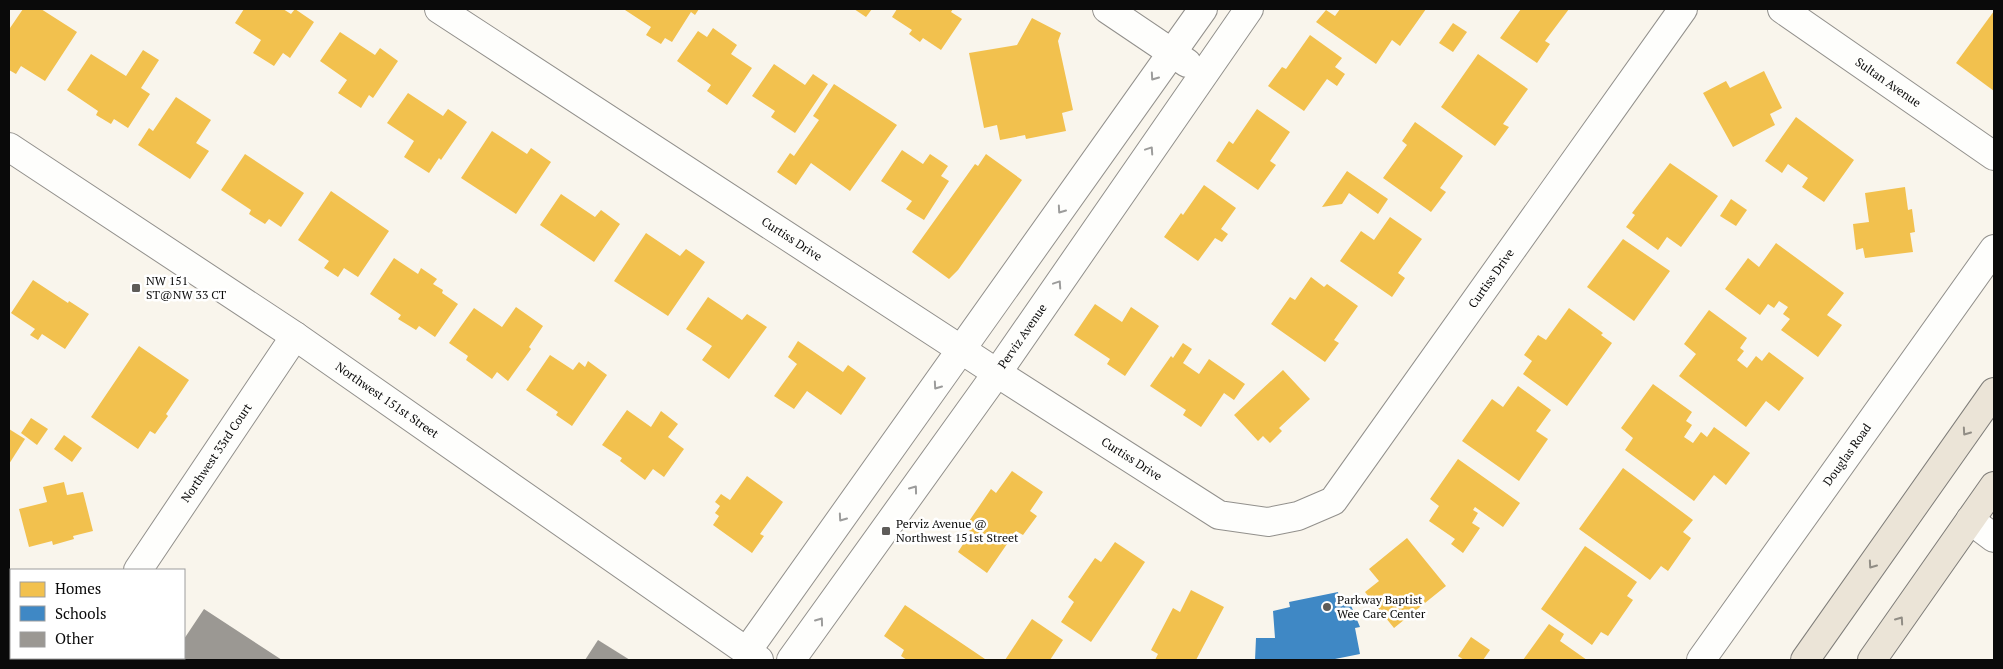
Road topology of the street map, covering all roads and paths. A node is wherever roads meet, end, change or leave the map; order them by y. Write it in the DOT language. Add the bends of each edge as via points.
graph roads {
  1 [pos="439,9"];
  2 [pos="1107,9"];
  3 [pos="1203,9"];
  4 [pos="1248,9"];
  5 [pos="1683,9"];
  6 [pos="1782,9"];
  7 [pos="1172,52"];
  8 [pos="1203,73"];
  9 [pos="9,147"];
  10 [pos="1994,156"];
  11 [pos="1994,249"];
  12 [pos="295,336"];
  13 [pos="962,350"];
  14 [pos="997,373"];
  15 [pos="1994,392"];
  16 [pos="1994,486"];
  17 [pos="1970,520"];
  18 [pos="1994,538"];
  19 [pos="139,569"];
  20 [pos="753,656"];
  21 [pos="791,660"];
  22 [pos="1701,660"];
  23 [pos="1805,660"];
  24 [pos="1872,660"];
  1 -- 13 [label="street, Curtiss Drive"];
  2 -- 7 [label="street"];
  3 -- 7 [label="street"];
  4 -- 8 [label="street, Perviz Avenue"];
  5 -- 14 [label="street, Curtiss Drive" via="1333,501 1298,516 1268,522 1219,515"];
  6 -- 10 [label="street, Sultan Avenue"];
  7 -- 8 [label="street"];
  7 -- 13 [label="street, one-way"];
  14 -- 8 [label="street, Perviz Avenue, one-way"];
  9 -- 12 [label="street, Northwest 151st Street"];
  11 -- 22 [label="street, Douglas Road"];
  12 -- 19 [label="street, Northwest 33rd Court"];
  12 -- 20 [label="street, Northwest 151st Street"];
  13 -- 14 [label="street, Curtiss Drive"];
  13 -- 20 [label="street, one-way"];
  21 -- 14 [label="street, Perviz Avenue, one-way"];
  15 -- 23 [label="main road, one-way"];
  16 -- 17 [label="main road"];
  17 -- 18 [label="street"];
  24 -- 17 [label="main road, one-way"];
}
